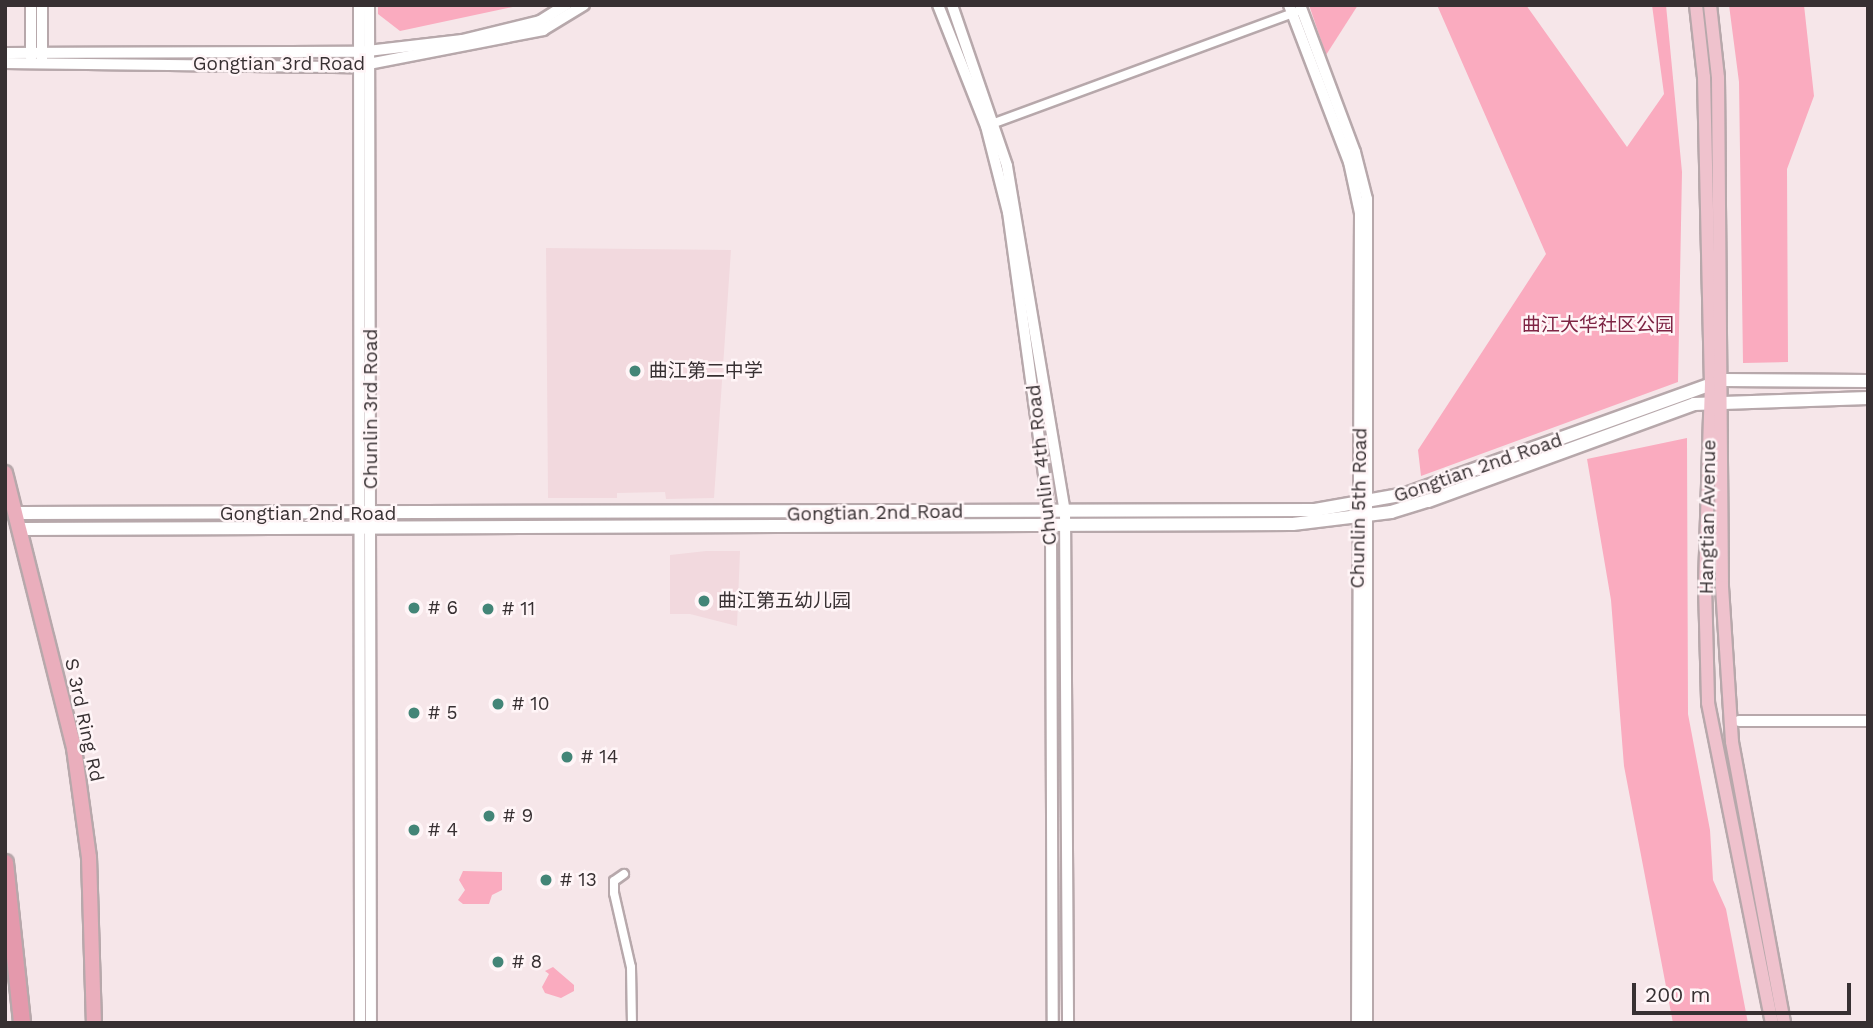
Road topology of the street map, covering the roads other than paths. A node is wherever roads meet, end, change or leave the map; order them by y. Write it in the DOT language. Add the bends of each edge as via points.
graph roads {
  1 [pos="31,5"];
  2 [pos="42,5"];
  3 [pos="359,5"];
  4 [pos="369,5"];
  5 [pos="566,5"];
  6 [pos="584,5"];
  7 [pos="938,5"];
  8 [pos="952,5"];
  9 [pos="1696,5"];
  10 [pos="1710,5"];
  11 [pos="1296,9"];
  12 [pos="364,51"];
  13 [pos="5,53"];
  14 [pos="36,58"];
  15 [pos="5,63"];
  16 [pos="364,65"];
  17 [pos="991,124"];
  18 [pos="1868,381"];
  19 [pos="1717,382"];
  20 [pos="1868,398"];
  21 [pos="1717,400"];
  22 [pos="5,473"];
  23 [pos="1363,510"];
  24 [pos="1049,511"];
  25 [pos="1065,511"];
  26 [pos="18,513"];
  27 [pos="366,514"];
  28 [pos="1051,525"];
  29 [pos="1065,526"];
  30 [pos="21,529"];
  31 [pos="366,530"];
  32 [pos="1739,720"];
  33 [pos="1868,721"];
  34 [pos="5,863"];
  35 [pos="624,874"];
  36 [pos="22,1023"];
  37 [pos="94,1023"];
  38 [pos="360,1023"];
  39 [pos="371,1023"];
  40 [pos="632,1023"];
  41 [pos="1053,1023"];
  42 [pos="1068,1023"];
  43 [pos="1357,1023"];
  44 [pos="1367,1023"];
  45 [pos="1772,1023"];
  46 [pos="1784,1023"];
  1 -- 14 [label="street"];
  2 -- 14 [label="street"];
  3 -- 12 [label="street, Chunlin 3rd Road"];
  4 -- 12 [label="street, Chunlin 3rd Road"];
  5 -- 12 [label="street, Gongtian 3rd Road" via="540,21 462,40"];
  6 -- 16 [label="street, Gongtian 3rd Road" via="543,30"];
  7 -- 17 [label="street, Chunlin 4th Road"];
  8 -- 17 [label="street, Chunlin 4th Road"];
  9 -- 19 [label="main road, Hangtian Avenue" via="1704,77"];
  10 -- 19 [label="main road, Hangtian Avenue" via="1718,78"];
  11 -- 17 [label="street"];
  11 -- 23 [label="street, Chunlin 5th Road" via="1354,152 1367,199"];
  12 -- 14 [label="street, Gongtian 3rd Road"];
  12 -- 16 [label="street, Chunlin 3rd Road"];
  13 -- 14 [label="street, Gongtian 3rd Road"];
  14 -- 15 [label="street, Gongtian 3rd Road"];
  14 -- 16 [label="street, Gongtian 3rd Road"];
  16 -- 27 [label="street, Chunlin 3rd Road"];
  17 -- 24 [label="street, Chunlin 4th Road" via="1022,293"];
  17 -- 25 [label="street, Chunlin 4th Road" via="1031,291"];
  18 -- 19 [label="main road"];
  19 -- 21 [label="main road, Hangtian Avenue"];
  19 -- 23 [label="main road, Gongtian 2nd Road"];
  20 -- 21 [label="main road, Gongtian 2nd Road"];
  21 -- 23 [label="main road, Gongtian 2nd Road" via="1428,501"];
  21 -- 45 [label="main road, Hangtian Avenue" via="1708,703"];
  21 -- 46 [label="main road, Hangtian Avenue" via="1732,742"];
  22 -- 26 [label="highway, S 3rd Ring Rd"];
  23 -- 25 [label="main road, Gongtian 2nd Road"];
  23 -- 29 [label="main road, Gongtian 2nd Road" via="1293,524"];
  23 -- 43 [label="street, Chunlin 5th Road"];
  23 -- 44 [label="street, Chunlin 5th Road"];
  24 -- 25 [label="main road, Gongtian 2nd Road"];
  24 -- 27 [label="main road, Gongtian 2nd Road"];
  24 -- 28 [label="street, Chunlin 4th Road"];
  25 -- 29 [label="street, Chunlin 4th Road"];
  26 -- 27 [label="main road, Gongtian 2nd Road"];
  26 -- 30 [label="highway, S 3rd Ring Rd"];
  27 -- 31 [label="street, Chunlin 3rd Road"];
  28 -- 29 [label="main road, Gongtian 2nd Road"];
  28 -- 31 [label="main road, Gongtian 2nd Road"];
  28 -- 41 [label="street, Chunlin 4th Road"];
  29 -- 42 [label="street, Chunlin 4th Road"];
  30 -- 31 [label="main road, Gongtian 2nd Road"];
  30 -- 37 [label="highway, S 3rd Ring Rd" via="75,748 89,857"];
  31 -- 38 [label="street, Chunlin 3rd Road"];
  31 -- 39 [label="street, Chunlin 3rd Road"];
  32 -- 33 [label="street"];
  34 -- 36 [label="highway"];
  35 -- 40 [label="street" via="614,881 614,893 631,967"];
}
